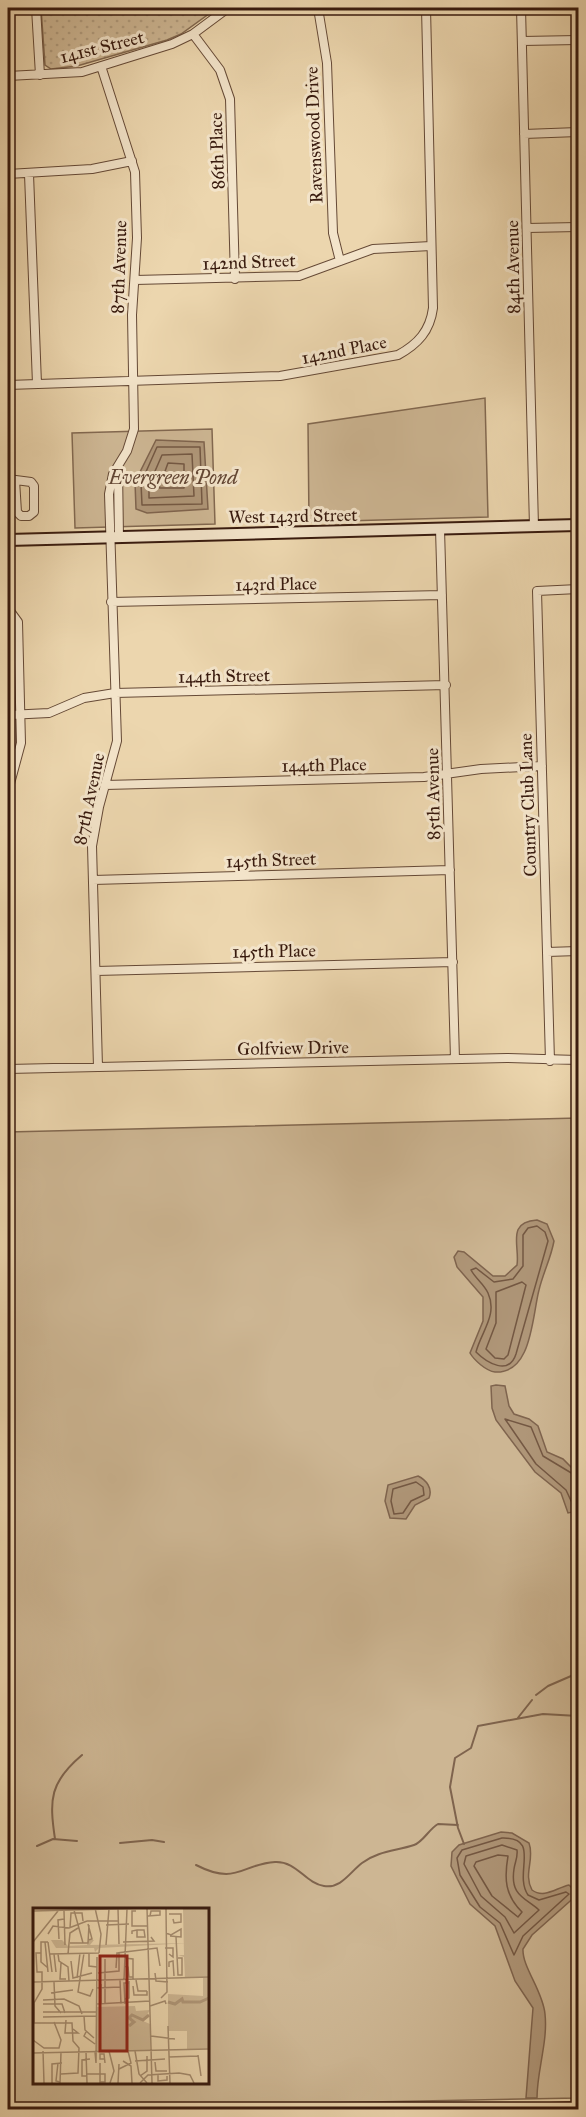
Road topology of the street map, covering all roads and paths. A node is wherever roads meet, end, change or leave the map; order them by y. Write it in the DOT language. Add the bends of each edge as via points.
graph roads {
  1 [pos="36,8"];
  2 [pos="228,8"];
  3 [pos="318,8"];
  4 [pos="426,8"];
  5 [pos="521,8"];
  6 [pos="193,34"];
  7 [pos="579,40"];
  8 [pos="522,41"];
  9 [pos="101,66"];
  10 [pos="40,75"];
  11 [pos="8,76"];
  12 [pos="579,132"];
  13 [pos="524,134"];
  14 [pos="132,160"];
  15 [pos="8,174"];
  16 [pos="29,174"];
  17 [pos="579,227"];
  18 [pos="527,228"];
  19 [pos="431,246"];
  20 [pos="340,261"];
  21 [pos="235,279"];
  22 [pos="135,280"];
  23 [pos="134,381"];
  24 [pos="37,384"];
  25 [pos="8,385"];
  26 [pos="11,479"];
  27 [pos="579,525"];
  28 [pos="534,526"];
  29 [pos="440,529"];
  30 [pos="114,537"];
  31 [pos="8,540"];
  32 [pos="579,589"];
  33 [pos="442,595"];
  34 [pos="111,602"];
  35 [pos="10,611"];
  36 [pos="446,686"];
  37 [pos="115,693"];
  38 [pos="21,715"];
  39 [pos="8,716"];
  40 [pos="542,766"];
  41 [pos="448,773"];
  42 [pos="105,785"];
  43 [pos="8,791"];
  44 [pos="450,870"];
  45 [pos="93,880"];
  46 [pos="579,951"];
  47 [pos="547,952"];
  48 [pos="453,962"];
  49 [pos="96,971"];
  50 [pos="456,1059"];
  51 [pos="579,1060"];
  52 [pos="550,1061"];
  53 [pos="98,1067"];
  54 [pos="8,1069"];
  55 [pos="579,2108"];
  56 [pos="520,2109"];
  1 -- 10 [label="street"];
  2 -- 6 [label="street, 141st Street"];
  3 -- 20 [label="street, Ravenswood Drive" via="327,63 333,233"];
  4 -- 19 [label="street, 142nd Place"];
  5 -- 8 [label="street, 84th Avenue"];
  6 -- 9 [label="street, 141st Street"];
  6 -- 21 [label="street, 86th Place" via="220,70 230,99"];
  7 -- 8 [label="street"];
  8 -- 13 [label="street, 84th Avenue"];
  9 -- 10 [label="street, 141st Street" via="82,72"];
  9 -- 14 [label="street, 87th Avenue"];
  10 -- 11 [label="street, 141st Street"];
  12 -- 13 [label="street"];
  13 -- 18 [label="street, 84th Avenue"];
  14 -- 16 [label="street" via="92,169"];
  14 -- 22 [label="street, 87th Avenue"];
  15 -- 16 [label="street"];
  16 -- 24 [label="street"];
  17 -- 18 [label="street"];
  18 -- 28 [label="street, 84th Avenue"];
  19 -- 20 [label="street, 142nd Street" via="378,248"];
  19 -- 23 [label="street, 142nd Place" via="431,319 419,340 398,355 280,376"];
  20 -- 21 [label="street, 142nd Street" via="299,276"];
  21 -- 22 [label="street, 142nd Street"];
  22 -- 23 [label="street, 87th Avenue"];
  23 -- 24 [label="street, 142nd Place"];
  23 -- 30 [label="street, 87th Avenue" via="134,429 110,484"];
  24 -- 25 [label="street, 142nd Place"];
  26 -- 26 [label="street" via="34,486 34,512 29,516 17,512"];
  27 -- 28 [label="main road, West 143rd Street"];
  28 -- 29 [label="main road, West 143rd Street"];
  29 -- 30 [label="main road, West 143rd Street"];
  29 -- 33 [label="street, 85th Avenue"];
  30 -- 31 [label="main road, West 143rd Street"];
  30 -- 34 [label="street, 87th Avenue"];
  32 -- 40 [label="street, Country Club Lane" via="537,591"];
  33 -- 34 [label="street, 143rd Place"];
  33 -- 36 [label="street, 85th Avenue"];
  34 -- 37 [label="street, 87th Avenue"];
  35 -- 38 [label="street" via="18,622"];
  36 -- 37 [label="street, 144th Street"];
  36 -- 41 [label="street, 85th Avenue"];
  37 -- 38 [label="street, 144th Street" via="84,698 49,713"];
  37 -- 42 [label="street, 87th Avenue" via="117,741"];
  38 -- 39 [label="street, 144th Street"];
  38 -- 43 [label="street" via="21,742"];
  40 -- 41 [label="street, 144th Place"];
  40 -- 47 [label="street, Country Club Lane"];
  41 -- 42 [label="street, 144th Place" via="424,777"];
  41 -- 44 [label="street, 85th Avenue"];
  42 -- 45 [label="street, 87th Avenue" via="92,846"];
  44 -- 45 [label="street, 145th Street"];
  44 -- 48 [label="street, 85th Avenue"];
  45 -- 49 [label="street, 87th Avenue"];
  46 -- 47 [label="street"];
  47 -- 52 [label="street, Country Club Lane"];
  48 -- 49 [label="street, 145th Place"];
  48 -- 50 [label="street, 85th Avenue"];
  49 -- 53 [label="street, 87th Avenue"];
  50 -- 52 [label="street, Golfview Drive"];
  50 -- 53 [label="street, Golfview Drive"];
  51 -- 52 [label="street, Golfview Drive"];
  53 -- 54 [label="street, Golfview Drive"];
  55 -- 56 [label="main road"];
}
